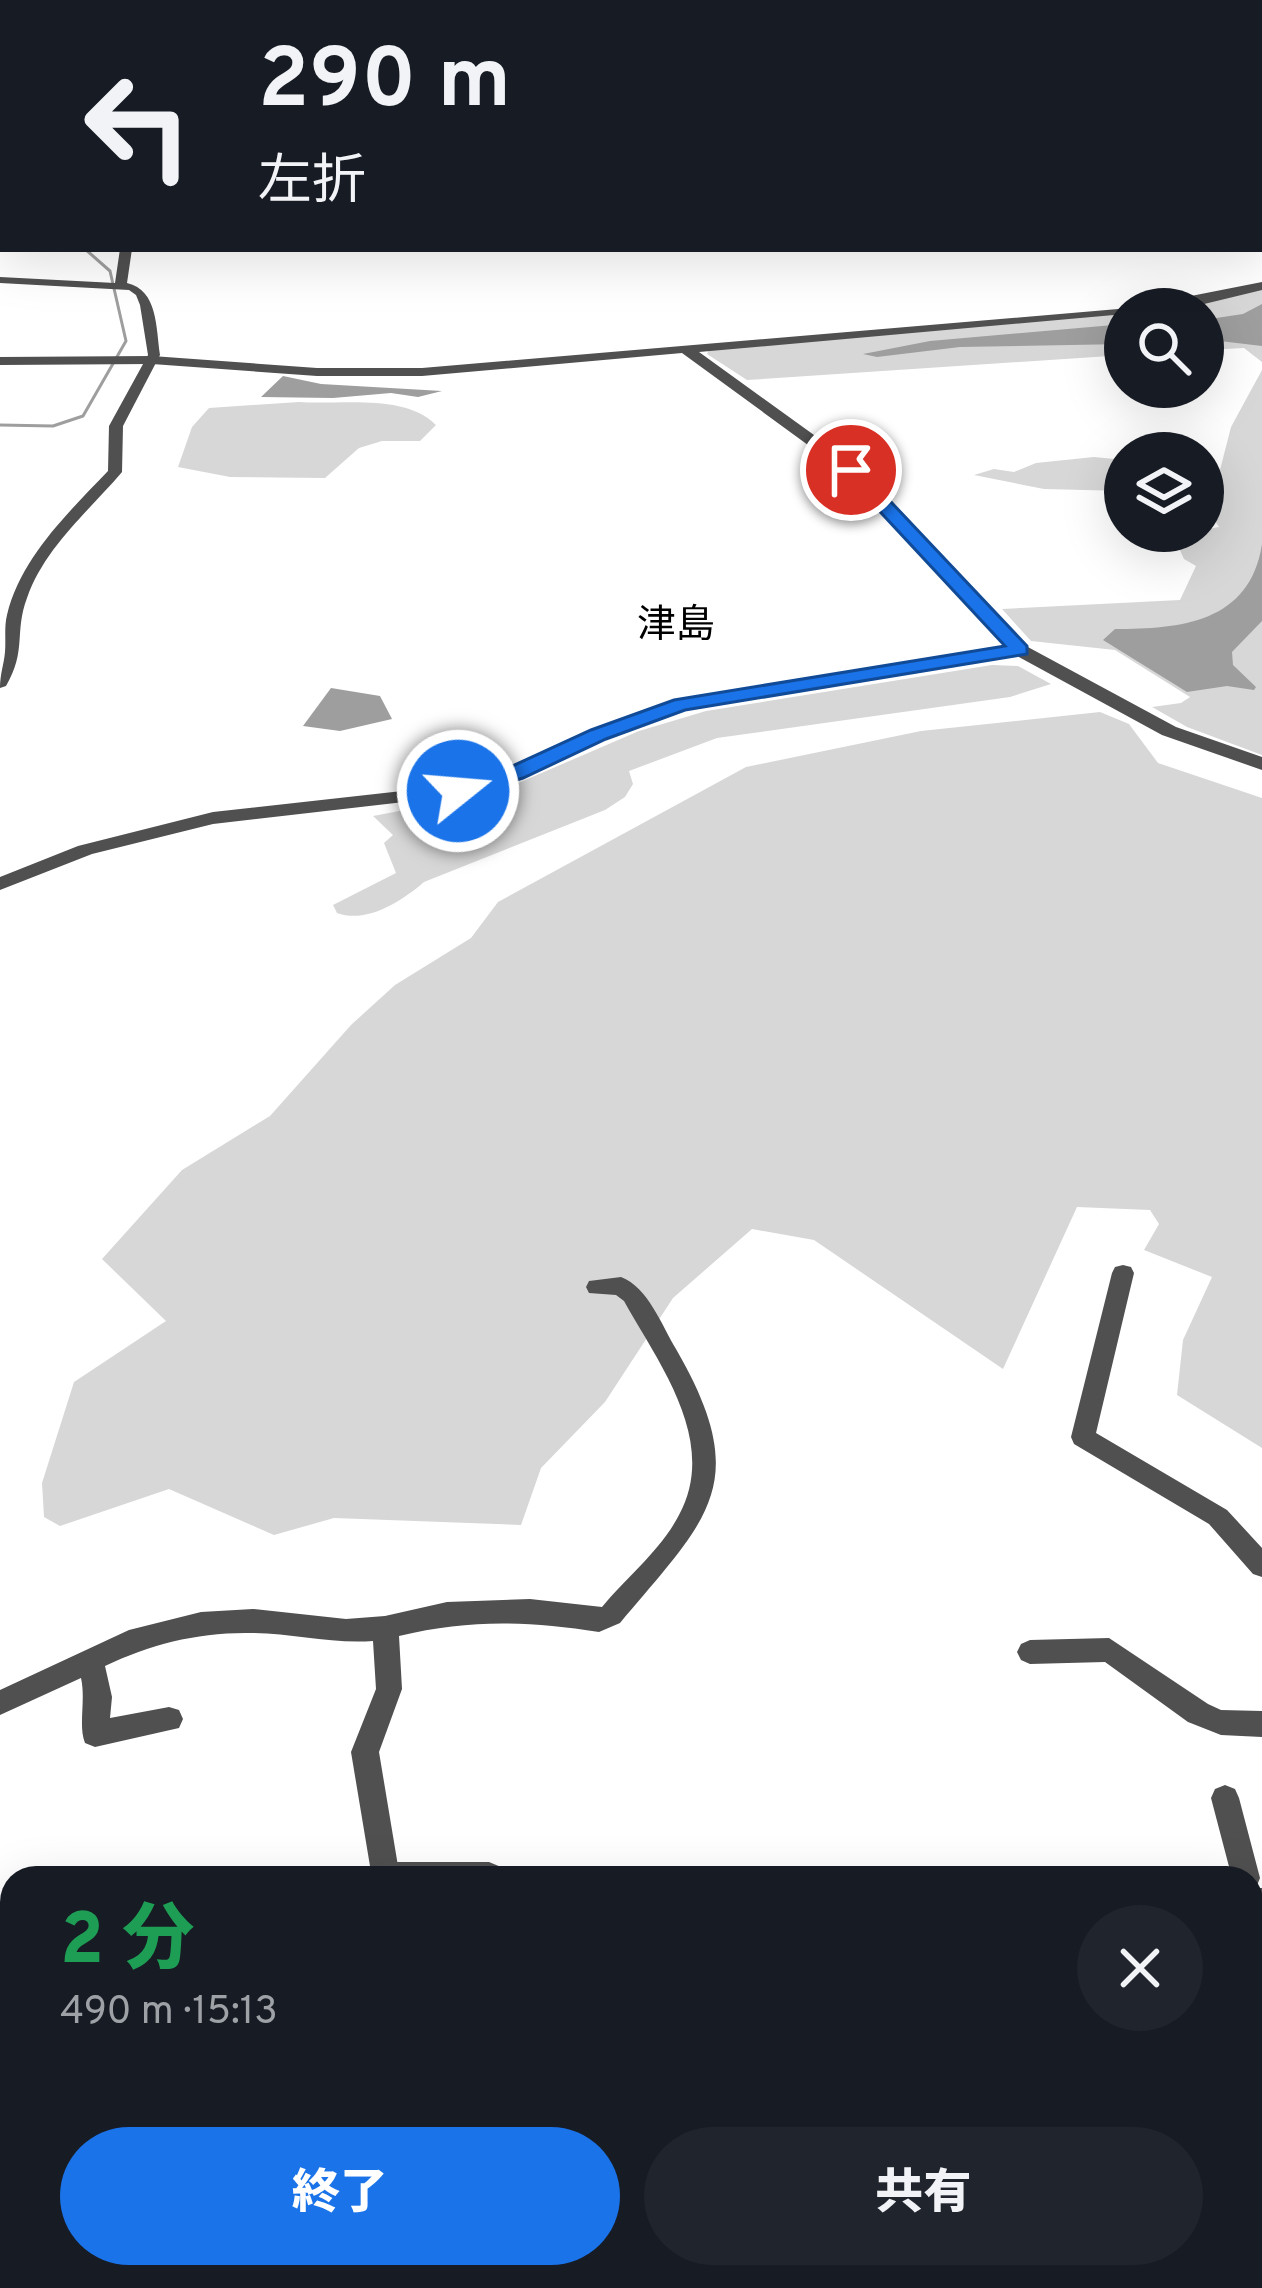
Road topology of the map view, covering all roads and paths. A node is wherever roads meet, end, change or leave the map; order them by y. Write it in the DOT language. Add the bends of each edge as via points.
graph roads {
  1 [pos="0,70"];
  2 [pos="0,90"];
  3 [pos="125,252"];
  4 [pos="0,280"];
  5 [pos="121,284"];
  6 [pos="1262,286"];
  7 [pos="1224,296"];
  8 [pos="1104,312"];
  9 [pos="684,348"];
  10 [pos="152,360"];
  11 [pos="0,361"];
  12 [pos="1025,653"];
  13 [pos="0,682"];
  14 [pos="1262,764"];
  15 [pos="0,884"];
  16 [pos="1123,1273"];
  17 [pos="597,1287"];
  18 [pos="1262,1565"];
  19 [pos="385,1628"];
  20 [pos="1030,1652"];
  21 [pos="90,1658"];
  22 [pos="0,1703"];
  23 [pos="170,1719"];
  24 [pos="1262,1724"];
  25 [pos="1225,1798"];
  26 [pos="384,1866"];
  27 [pos="1243,1866"];
  1 -- 2 [label="street"];
  3 -- 5 [label="street"];
  4 -- 5 [label="street"];
  5 -- 10 [label="street" via="141,293"];
  6 -- 7 [label="street"];
  8 -- 9 [label="street"];
  9 -- 10 [label="street" via="362,374"];
  9 -- 12 [label="street" via="851,470"];
  10 -- 11 [label="street"];
  10 -- 13 [label="street" via="116,426 115,472 57,533 21,593 13,658"];
  12 -- 14 [label="street" via="1169,731"];
  12 -- 15 [label="street" via="681,705 458,791 194,822 85,850"];
  16 -- 18 [label="street" via="1083,1438 1218,1517"];
  17 -- 19 [label="street" via="621,1286 632,1295 704,1429 709,1458 692,1517 611,1615 598,1620 530,1610 447,1613"];
  19 -- 21 [label="street" via="200,1624"];
  19 -- 26 [label="street" via="389,1689 365,1752"];
  20 -- 24 [label="street" via="1109,1650 1198,1713"];
  21 -- 22 [label="street"];
  21 -- 23 [label="street" via="99,1697 94,1735"];
  25 -- 27 [label="street"];
}
